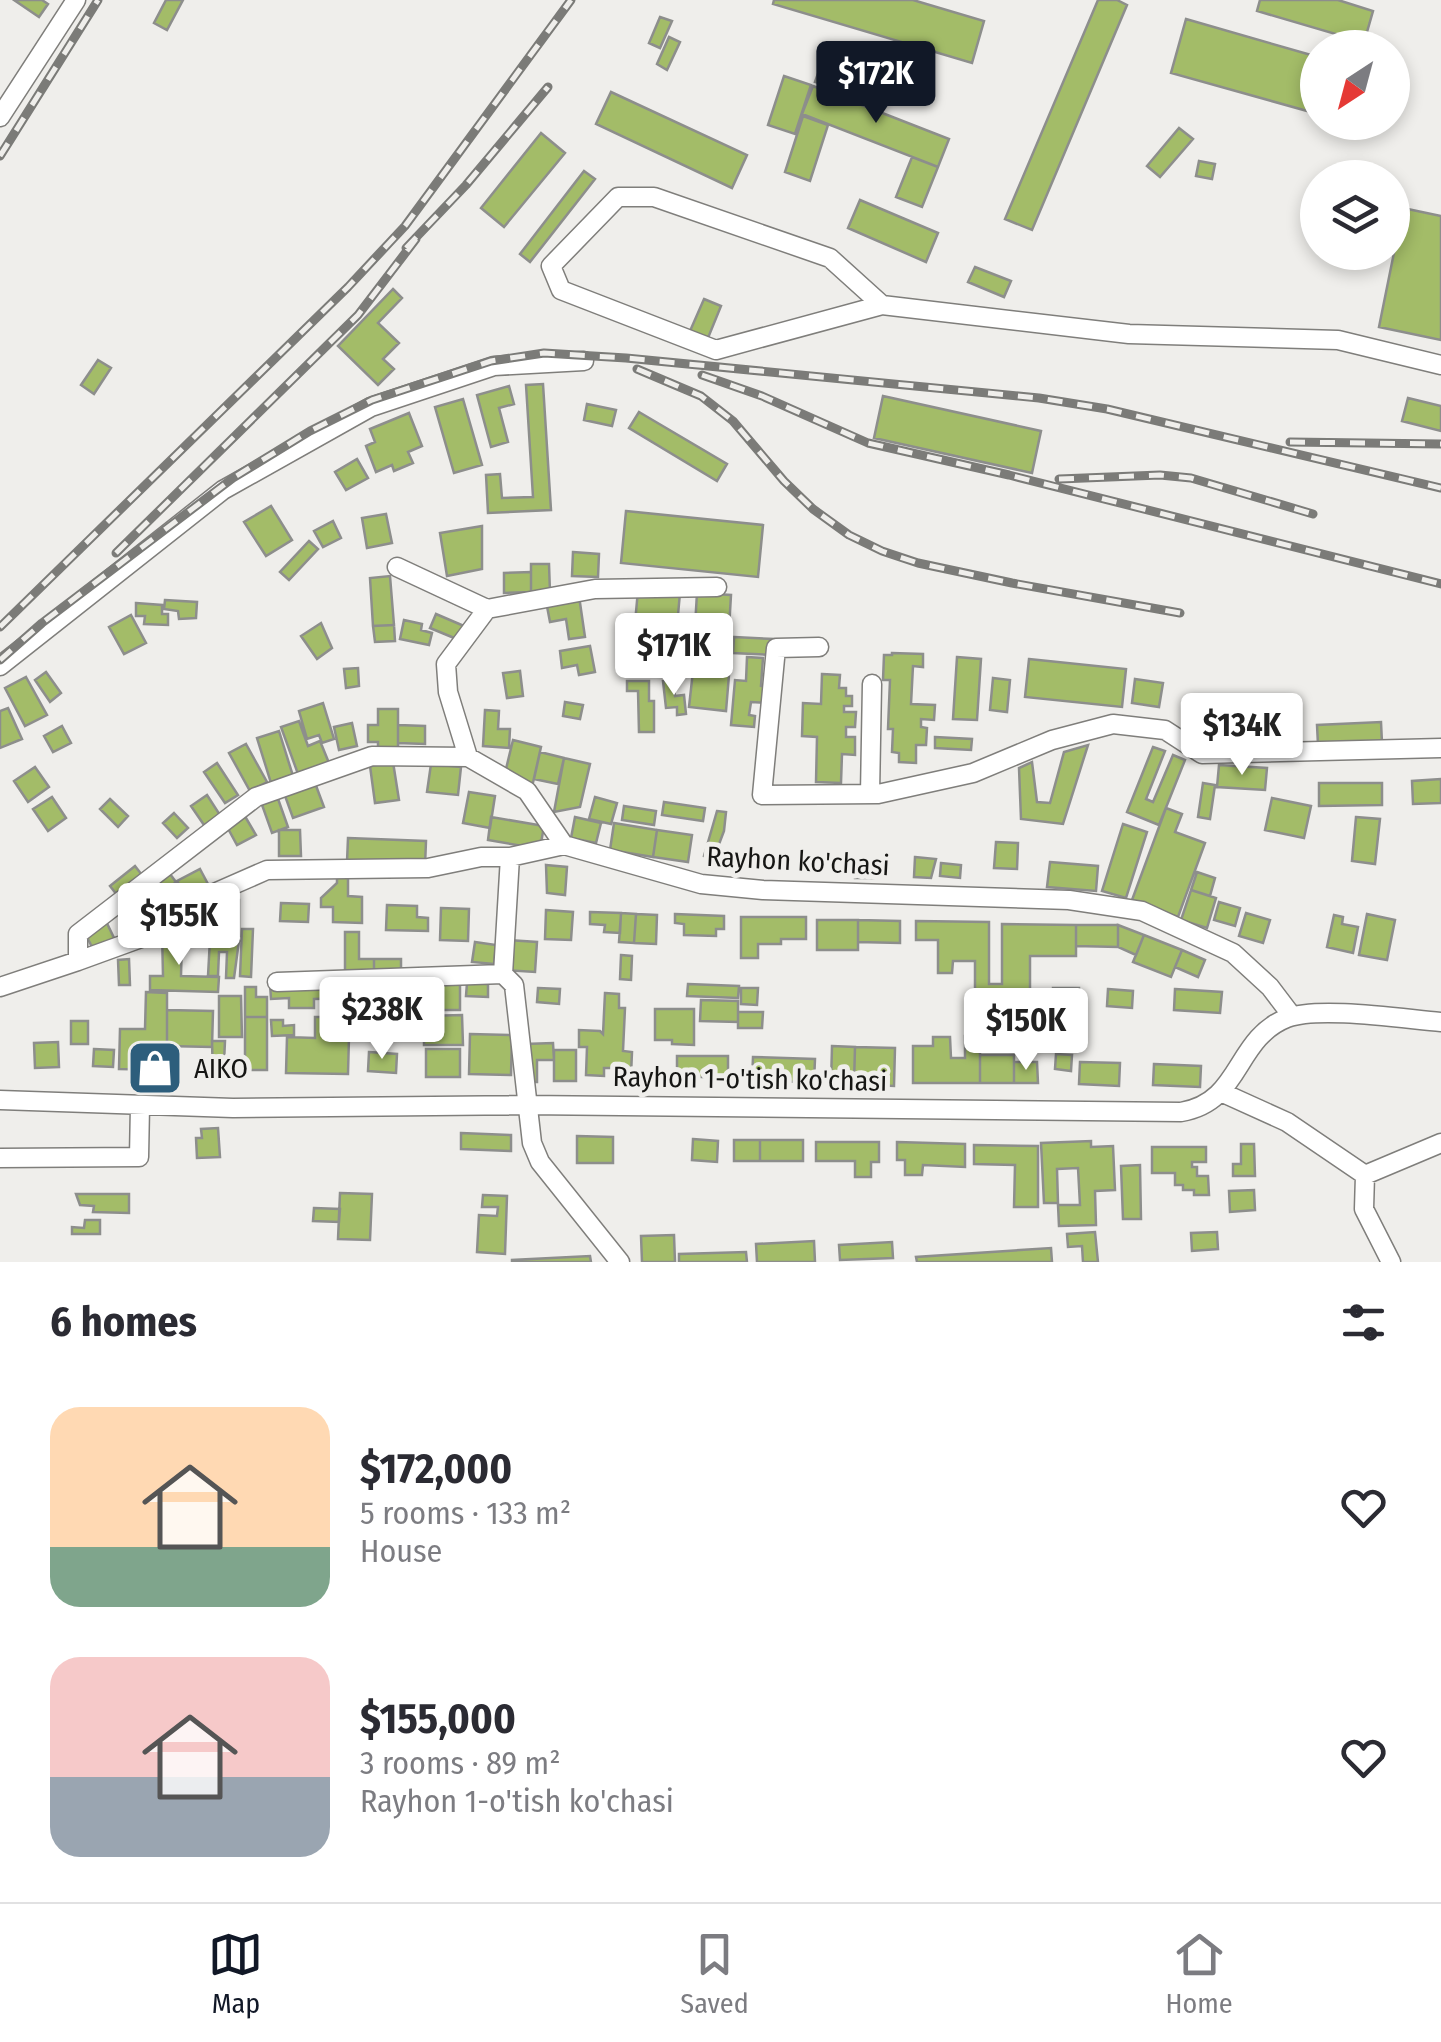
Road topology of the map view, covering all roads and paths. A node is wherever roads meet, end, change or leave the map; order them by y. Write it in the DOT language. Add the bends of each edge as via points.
graph roads {
  1 [pos="76,0"];
  2 [pos="0,118"];
  3 [pos="882,305"];
  4 [pos="584,361"];
  5 [pos="1441,365"];
  6 [pos="396,568"];
  7 [pos="717,587"];
  8 [pos="487,609"];
  9 [pos="820,647"];
  10 [pos="0,666"];
  11 [pos="872,684"];
  12 [pos="1441,748"];
  13 [pos="468,757"];
  14 [pos="870,794"];
  15 [pos="564,845"];
  16 [pos="510,857"];
  17 [pos="78,961"];
  18 [pos="503,974"];
  19 [pos="277,982"];
  20 [pos="0,987"];
  21 [pos="1292,1016"];
  22 [pos="1441,1022"];
  23 [pos="1223,1093"];
  24 [pos="0,1100"];
  25 [pos="526,1105"];
  26 [pos="140,1106"];
  27 [pos="1441,1143"];
  28 [pos="0,1158"];
  29 [pos="1365,1175"];
  30 [pos="620,1262"];
  31 [pos="1391,1262"];
  1 -- 2 [label="street"];
  3 -- 3 [label="street" via="830,258 654,197 618,197 551,266 561,290 716,350"];
  3 -- 5 [label="street" via="1129,334 1338,340"];
  4 -- 10 [label="street" via="494,366 370,406 223,490"];
  6 -- 8 [label="street"];
  7 -- 8 [label="street" via="595,589"];
  8 -- 13 [label="street" via="446,664"];
  9 -- 14 [label="street" via="776,648 762,795"];
  11 -- 14 [label="street"];
  12 -- 14 [label="street" via="1202,754 1165,730 1113,724 1052,740 973,773"];
  13 -- 15 [label="street" via="527,790"];
  13 -- 17 [label="street" via="372,756 256,797 78,934"];
  15 -- 16 [label="street"];
  15 -- 21 [label="street, Rayhon ko'chasi" via="724,888 1069,900 1142,911 1234,953"];
  16 -- 17 [label="street" via="428,868 267,870 187,904 144,937"];
  16 -- 18 [label="street"];
  17 -- 20 [label="street"];
  18 -- 19 [label="street"];
  18 -- 25 [label="street" via="514,985"];
  21 -- 22 [label="street"];
  21 -- 23 [label="street" via="1256,1039"];
  23 -- 25 [label="street, Rayhon 1-o'tish ko'chasi" via="1194,1110 1169,1113"];
  23 -- 29 [label="street" via="1287,1122"];
  24 -- 26 [label="street, Rayhon 1-o'tish ko'chasi"];
  25 -- 26 [label="street, Rayhon 1-o'tish ko'chasi"];
  25 -- 30 [label="street" via="540,1162"];
  26 -- 28 [label="street" via="139,1157"];
  27 -- 29 [label="street"];
  29 -- 31 [label="street" via="1364,1208"];
}
